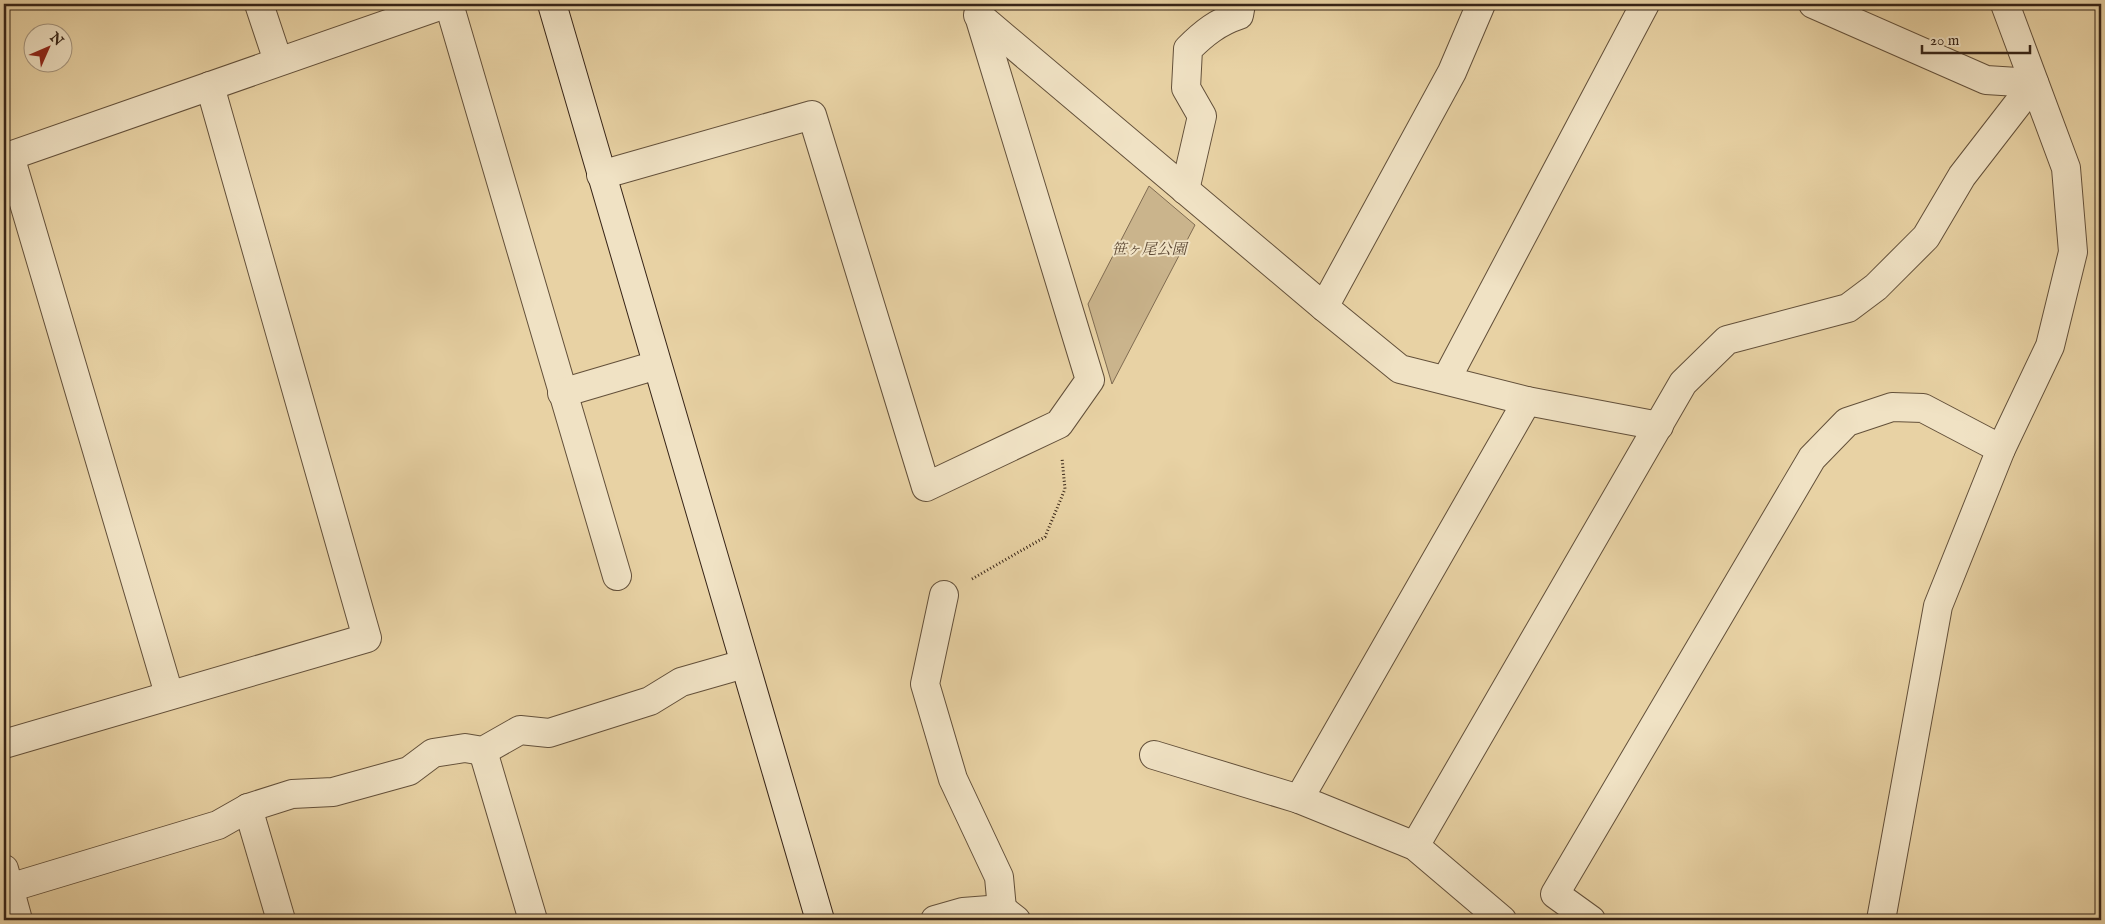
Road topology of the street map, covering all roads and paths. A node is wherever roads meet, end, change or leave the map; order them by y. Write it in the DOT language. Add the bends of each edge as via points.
graph roads {
  1 [pos="259,4"];
  2 [pos="447,4"];
  3 [pos="552,4"];
  4 [pos="1241,4"];
  5 [pos="1482,4"];
  6 [pos="1645,4"];
  7 [pos="1813,4"];
  8 [pos="2005,4"];
  9 [pos="975,8"];
  10 [pos="278,61"];
  11 [pos="2034,82"];
  12 [pos="210,86"];
  13 [pos="7,157"];
  14 [pos="601,175"];
  15 [pos="1185,190"];
  16 [pos="1324,307"];
  17 [pos="657,365"];
  18 [pos="1446,380"];
  19 [pos="562,393"];
  20 [pos="1527,401"];
  21 [pos="1059,424"];
  22 [pos="1659,426"];
  23 [pos="2001,449"];
  24 [pos="617,576"];
  25 [pos="944,595"];
  26 [pos="744,664"];
  27 [pos="169,694"];
  28 [pos="4,744"];
  29 [pos="483,751"];
  30 [pos="1154,755"];
  31 [pos="1299,799"];
  32 [pos="248,808"];
  33 [pos="1415,846"];
  34 [pos="6,879"];
  35 [pos="1010,915"];
  36 [pos="18,920"];
  37 [pos="281,920"];
  38 [pos="533,920"];
  39 [pos="820,920"];
  40 [pos="935,920"];
  41 [pos="1502,920"];
  42 [pos="1591,920"];
  43 [pos="1881,920"];
  1 -- 10 [label="street"];
  2 -- 10 [label="street"];
  2 -- 19 [label="street"];
  3 -- 14 [label="street"];
  4 -- 15 [label="street" via="1240,15 1222,21 1188,49 1186,88 1202,116"];
  5 -- 16 [label="street" via="1452,72"];
  6 -- 18 [label="street"];
  7 -- 11 [label="street" via="1986,80"];
  8 -- 11 [label="street"];
  9 -- 15 [label="street"];
  9 -- 21 [label="street" via="1090,380"];
  10 -- 12 [label="street"];
  11 -- 22 [label="street" via="1962,176 1926,237 1876,286 1848,308 1727,340 1683,383"];
  11 -- 23 [label="street" via="2066,168 2073,252 2050,346"];
  12 -- 13 [label="street"];
  12 -- 27 [label="street" via="367,638"];
  13 -- 27 [label="street"];
  14 -- 17 [label="street"];
  14 -- 21 [label="street" via="812,114 926,487"];
  15 -- 16 [label="street"];
  16 -- 18 [label="street" via="1400,369"];
  17 -- 19 [label="street"];
  17 -- 26 [label="street"];
  18 -- 20 [label="street"];
  19 -- 24 [label="street"];
  20 -- 22 [label="street"];
  20 -- 31 [label="street"];
  21 -- 25 [label="path" via="1065,489 1045,537"];
  22 -- 33 [label="street"];
  23 -- 42 [label="street" via="1924,408 1892,407 1847,422 1812,458 1555,894"];
  23 -- 43 [label="street" via="1938,606"];
  25 -- 35 [label="street" via="925,684 953,779 999,877"];
  26 -- 29 [label="street" via="681,682 650,701 549,733 520,730"];
  26 -- 39 [label="street"];
  27 -- 28 [label="street"];
  29 -- 32 [label="street" via="465,748 433,753 409,771 333,792 292,794"];
  29 -- 38 [label="street"];
  30 -- 31 [label="street"];
  31 -- 33 [label="street"];
  32 -- 34 [label="street" via="218,824"];
  32 -- 37 [label="street"];
  33 -- 41 [label="street"];
  34 -- 36 [label="street"];
  35 -- 40 [label="street" via="963,912"];
}
